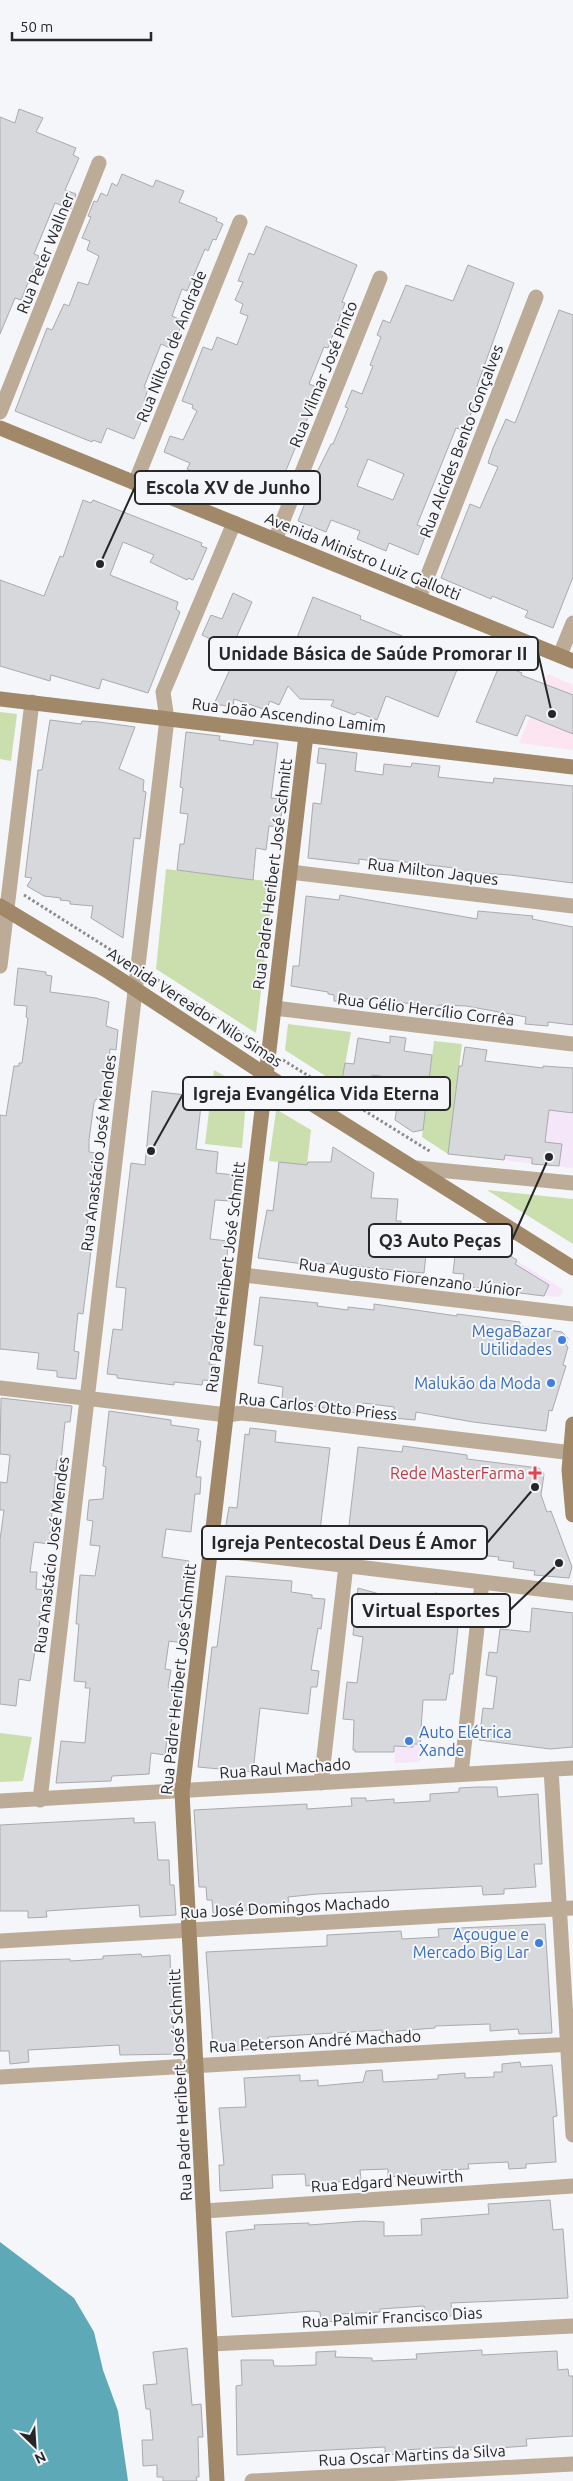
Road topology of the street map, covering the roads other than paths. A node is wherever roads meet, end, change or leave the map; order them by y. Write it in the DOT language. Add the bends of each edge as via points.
graph roads {
  1 [pos="99,163"];
  2 [pos="240,222"];
  3 [pos="380,278"];
  4 [pos="536,297"];
  5 [pos="0,412"];
  6 [pos="0,428"];
  7 [pos="135,483"];
  8 [pos="234,523"];
  9 [pos="275,540"];
  10 [pos="419,598"];
  11 [pos="573,623"];
  12 [pos="566,658"];
  13 [pos="0,699"];
  14 [pos="32,702"];
  15 [pos="167,719"];
  16 [pos="306,735"];
  17 [pos="573,767"];
  18 [pos="290,872"];
  19 [pos="573,906"];
  20 [pos="3,908"];
  21 [pos="0,966"];
  22 [pos="135,989"];
  23 [pos="274,1008"];
  24 [pos="573,1044"];
  25 [pos="266,1075"];
  26 [pos="417,1168"];
  27 [pos="573,1184"];
  28 [pos="573,1268"];
  29 [pos="243,1275"];
  30 [pos="573,1314"];
  31 [pos="0,1388"];
  32 [pos="87,1398"];
  33 [pos="226,1415"];
  34 [pos="573,1424"];
  35 [pos="571,1453"];
  36 [pos="573,1515"];
  37 [pos="209,1549"];
  38 [pos="346,1565"];
  39 [pos="482,1582"];
  40 [pos="573,1593"];
  41 [pos="573,1768"];
  42 [pos="551,1769"];
  43 [pos="461,1774"];
  44 [pos="321,1783"];
  45 [pos="182,1792"];
  46 [pos="40,1800"];
  47 [pos="0,1801"];
  48 [pos="566,1908"];
  49 [pos="189,1930"];
  50 [pos="0,1941"];
  51 [pos="570,2044"];
  52 [pos="196,2066"];
  53 [pos="0,2077"];
  54 [pos="573,2135"];
  55 [pos="573,2186"];
  56 [pos="204,2211"];
  57 [pos="573,2326"];
  58 [pos="212,2344"];
  59 [pos="573,2464"];
  60 [pos="217,2481"];
  61 [pos="252,2481"];
  1 -- 5 [label="street, Rua Peter Wallner"];
  2 -- 7 [label="street, Rua Nilton de Andrade"];
  3 -- 9 [label="street, Rua Vilmar José Pinto"];
  4 -- 10 [label="street, Rua Alcides Bento Gonçalves"];
  6 -- 7 [label="street, Avenida Ministro Luiz Gallotti"];
  7 -- 8 [label="street, Avenida Ministro Luiz Gallotti"];
  8 -- 9 [label="street, Avenida Ministro Luiz Gallotti"];
  8 -- 15 [label="street, Rua Anastácio José Mendes" via="163,692"];
  9 -- 10 [label="street, Avenida Ministro Luiz Gallotti"];
  10 -- 12 [label="street, Avenida Ministro Luiz Gallotti"];
  11 -- 12 [label="street"];
  13 -- 14 [label="street, Rua João Ascendino Lamim"];
  14 -- 15 [label="street, Rua João Ascendino Lamim"];
  14 -- 20 [label="street" via="10,886"];
  15 -- 16 [label="street, Rua João Ascendino Lamim"];
  15 -- 22 [label="street, Rua Anastácio José Mendes"];
  16 -- 17 [label="street, Rua João Ascendino Lamim"];
  16 -- 18 [label="street, Rua Padre Heribert José Schmitt"];
  18 -- 19 [label="street, Rua Milton Jaques"];
  18 -- 23 [label="street, Rua Padre Heribert José Schmitt"];
  20 -- 21 [label="street"];
  20 -- 22 [label="street, Avenida Vereador Nilo Simas"];
  22 -- 25 [label="street, Avenida Vereador Nilo Simas"];
  22 -- 32 [label="street, Rua Anastácio José Mendes"];
  23 -- 24 [label="street, Rua Gélio Hercílio Corrêa"];
  23 -- 25 [label="street, Rua Padre Heribert José Schmitt"];
  25 -- 26 [label="street, Avenida Vereador Nilo Simas"];
  25 -- 29 [label="street, Rua Padre Heribert José Schmitt"];
  26 -- 27 [label="street"];
  26 -- 28 [label="street, Avenida Vereador Nilo Simas"];
  29 -- 30 [label="street, Rua Augusto Fiorenzano Júnior"];
  29 -- 33 [label="street, Rua Padre Heribert José Schmitt"];
  31 -- 32 [label="street, Rua Carlos Otto Priess"];
  32 -- 33 [label="street, Rua Carlos Otto Priess"];
  32 -- 46 [label="street, Rua Anastácio José Mendes"];
  33 -- 35 [label="street, Rua Carlos Otto Priess" via="241,1413"];
  33 -- 37 [label="street, Rua Padre Heribert José Schmitt"];
  34 -- 35 [label="street"];
  35 -- 36 [label="street" via="569,1486"];
  37 -- 38 [label="street"];
  37 -- 45 [label="street, Rua Padre Heribert José Schmitt"];
  38 -- 39 [label="street"];
  38 -- 44 [label="street"];
  39 -- 40 [label="street"];
  39 -- 43 [label="street"];
  41 -- 42 [label="street, Rua Raul Machado"];
  42 -- 43 [label="street, Rua Raul Machado"];
  42 -- 48 [label="street"];
  43 -- 44 [label="street, Rua Raul Machado"];
  44 -- 45 [label="street, Rua Raul Machado"];
  45 -- 46 [label="street, Rua Raul Machado"];
  45 -- 49 [label="street, Rua Padre Heribert José Schmitt"];
  46 -- 47 [label="street, Rua Raul Machado"];
  48 -- 49 [label="street, Rua José Domingos Machado"];
  48 -- 51 [label="street"];
  49 -- 50 [label="street, Rua José Domingos Machado"];
  49 -- 52 [label="street, Rua Padre Heribert José Schmitt"];
  51 -- 52 [label="street, Rua Peterson André Machado"];
  51 -- 54 [label="street"];
  52 -- 53 [label="street, Rua Peterson André Machado"];
  52 -- 56 [label="street, Rua Padre Heribert José Schmitt"];
  55 -- 56 [label="street, Rua Edgard Neuwirth"];
  56 -- 58 [label="street, Rua Padre Heribert José Schmitt"];
  57 -- 58 [label="street, Rua Palmir Francisco Dias"];
  58 -- 60 [label="street, Rua Padre Heribert José Schmitt"];
  59 -- 61 [label="street, Rua Oscar Martins da Silva"];
}
